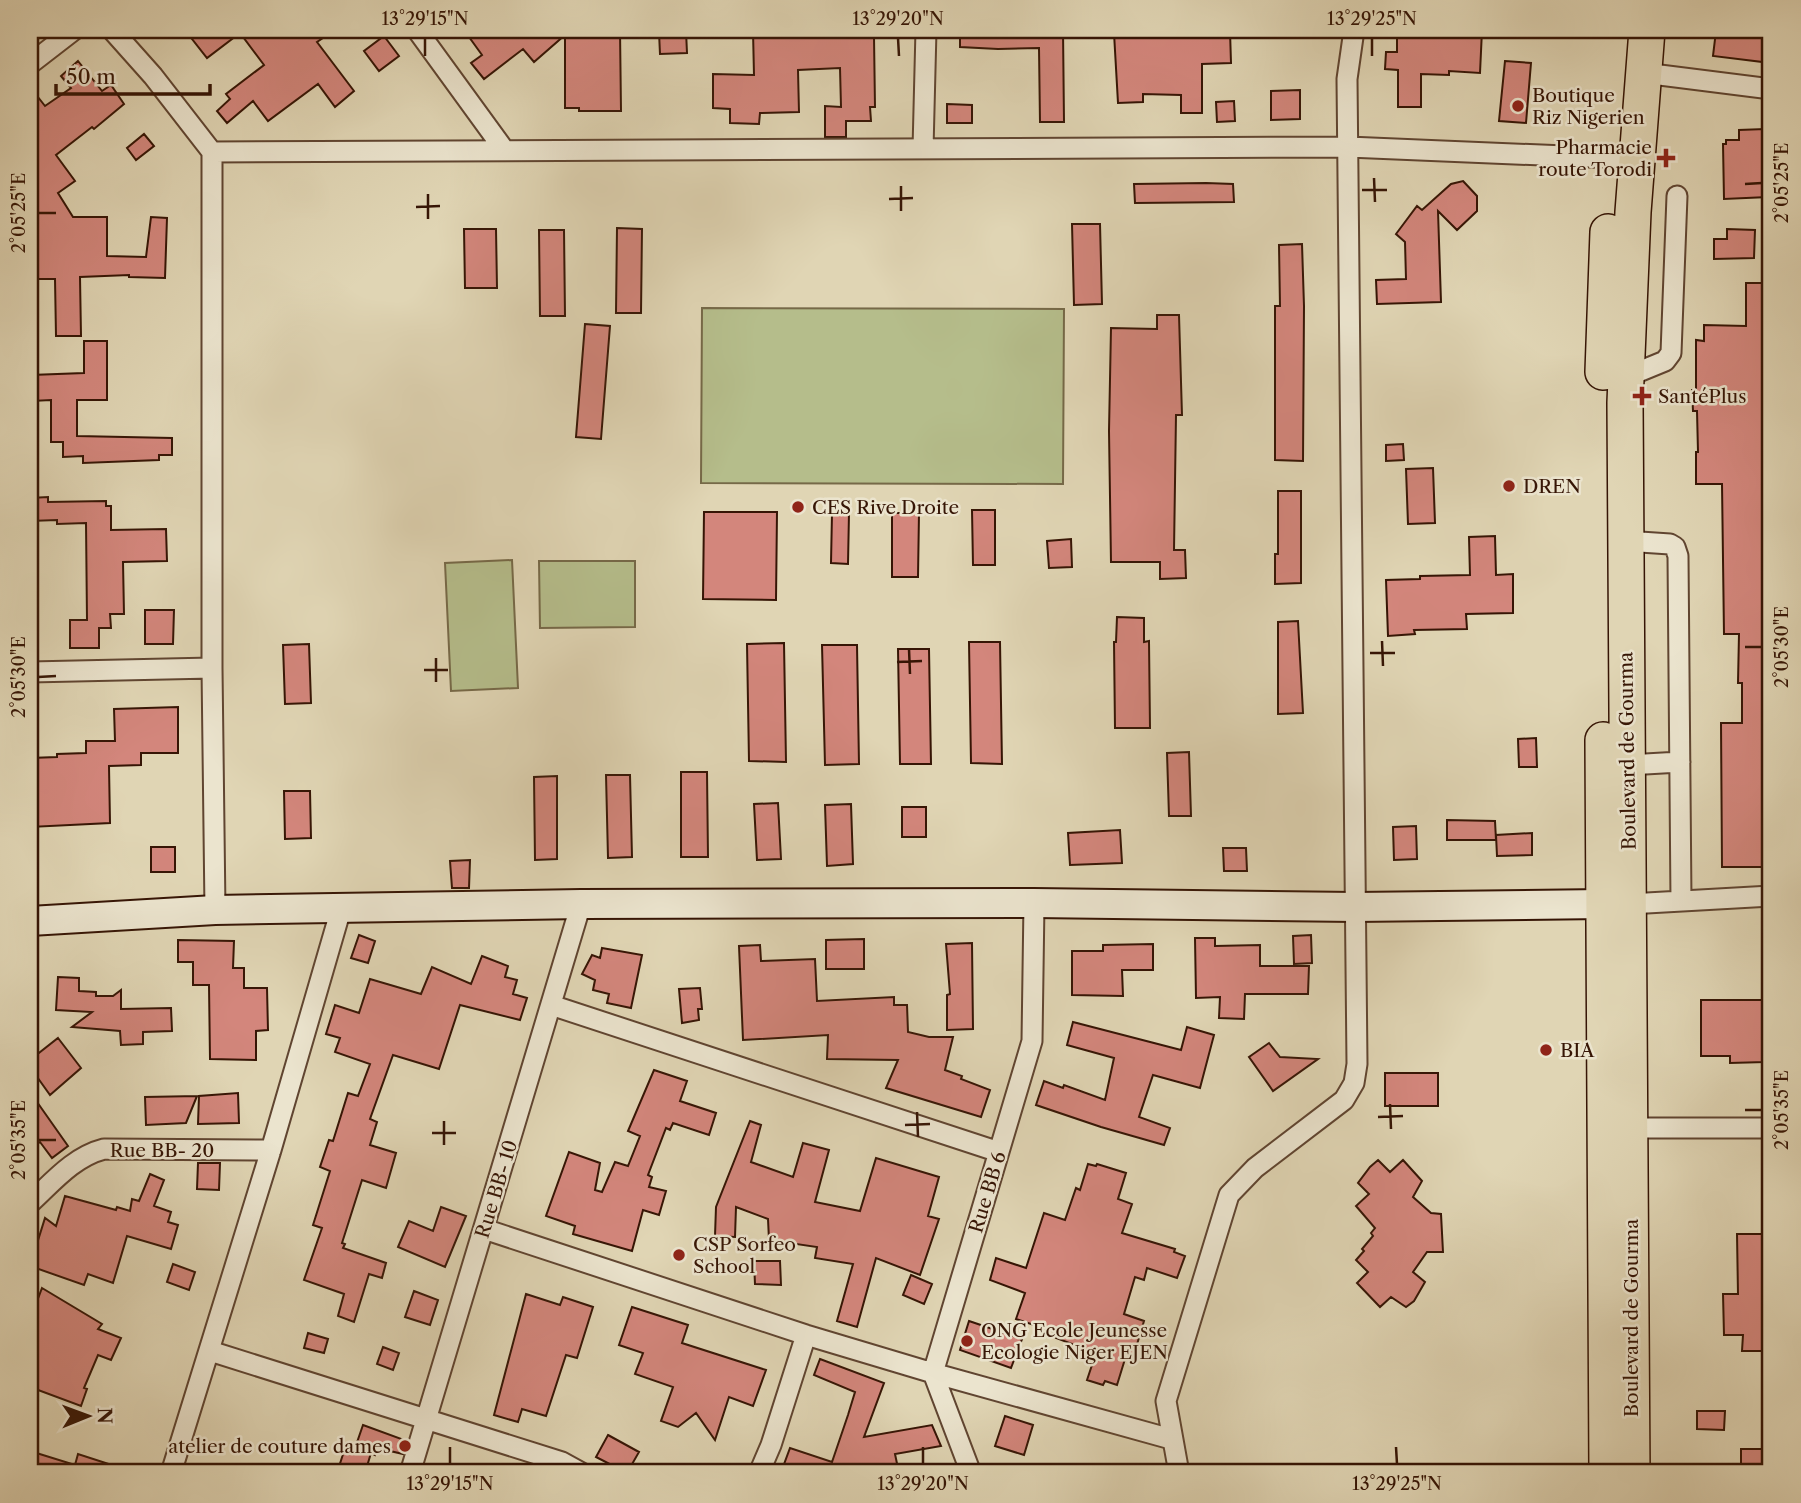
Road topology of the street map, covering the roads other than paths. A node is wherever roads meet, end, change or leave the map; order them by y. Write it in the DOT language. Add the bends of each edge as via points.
graph roads {
  1 [pos="74,30"];
  2 [pos="112,30"];
  3 [pos="417,30"];
  4 [pos="926,30"];
  5 [pos="1354,30"];
  6 [pos="1623,30"];
  7 [pos="1647,30"];
  8 [pos="30,64"];
  9 [pos="1644,74"];
  10 [pos="1771,89"];
  11 [pos="1348,147"];
  12 [pos="923,149"];
  13 [pos="505,151"];
  14 [pos="212,152"];
  15 [pos="1613,158"];
  16 [pos="1677,196"];
  17 [pos="1626,377"];
  18 [pos="1625,541"];
  19 [pos="212,668"];
  20 [pos="30,672"];
  21 [pos="1680,762"];
  22 [pos="1628,765"];
  23 [pos="1771,896"];
  24 [pos="1681,901"];
  25 [pos="1034,903"];
  26 [pos="581,904"];
  27 [pos="1616,904"];
  28 [pos="1355,907"];
  29 [pos="341,909"];
  30 [pos="215,910"];
  31 [pos="30,921"];
  32 [pos="551,1005"];
  33 [pos="1631,1128"];
  34 [pos="1771,1128"];
  35 [pos="271,1150"];
  36 [pos="999,1152"];
  37 [pos="30,1203"];
  38 [pos="484,1229"];
  39 [pos="806,1335"];
  40 [pos="210,1351"];
  41 [pos="933,1373"];
  42 [pos="427,1419"];
  43 [pos="1171,1439"];
  44 [pos="171,1473"];
  45 [pos="411,1473"];
  46 [pos="582,1473"];
  47 [pos="759,1473"];
  48 [pos="971,1473"];
  49 [pos="1179,1473"];
  50 [pos="1607,1473"];
  51 [pos="1632,1473"];
  1 -- 8 [label="street"];
  2 -- 14 [label="street"];
  3 -- 13 [label="street"];
  4 -- 12 [label="street"];
  5 -- 11 [label="street" via="1347,79"];
  6 -- 15 [label="highway, Boulevard de Gourma"];
  7 -- 9 [label="highway, Boulevard de Gourma"];
  9 -- 10 [label="street"];
  9 -- 17 [label="highway, Boulevard de Gourma"];
  11 -- 12 [label="street"];
  11 -- 15 [label="street"];
  11 -- 28 [label="street"];
  12 -- 13 [label="street"];
  13 -- 14 [label="street"];
  14 -- 19 [label="street"];
  15 -- 27 [label="highway, Boulevard de Gourma" via="1603,338"];
  16 -- 17 [label="street" via="1671,353 1665,361"];
  17 -- 18 [label="highway, Boulevard de Gourma"];
  18 -- 21 [label="street" via="1670,544 1678,556"];
  18 -- 22 [label="highway, Boulevard de Gourma"];
  19 -- 20 [label="street"];
  19 -- 30 [label="street"];
  21 -- 22 [label="street"];
  21 -- 24 [label="street"];
  22 -- 27 [label="highway, Boulevard de Gourma"];
  23 -- 24 [label="street"];
  24 -- 27 [label="street"];
  25 -- 26 [label="street"];
  25 -- 28 [label="street"];
  25 -- 36 [label="street, Rue BB 6" via="1032,1041"];
  26 -- 29 [label="street"];
  26 -- 32 [label="street, Rue BB- 10"];
  27 -- 28 [label="street"];
  27 -- 33 [label="highway, Boulevard de Gourma"];
  27 -- 50 [label="highway, Boulevard de Gourma"];
  28 -- 43 [label="street" via="1354,1083 1344,1100 1255,1168 1229,1195 1166,1401"];
  29 -- 30 [label="street"];
  29 -- 35 [label="street"];
  30 -- 31 [label="street"];
  32 -- 36 [label="street"];
  32 -- 38 [label="street, Rue BB- 10"];
  33 -- 34 [label="street"];
  33 -- 51 [label="highway, Boulevard de Gourma"];
  35 -- 37 [label="street, Rue BB- 20" via="104,1149 76,1160"];
  35 -- 40 [label="street"];
  36 -- 41 [label="street, Rue BB 6"];
  38 -- 39 [label="street"];
  38 -- 42 [label="street, Rue BB- 10"];
  39 -- 41 [label="street"];
  39 -- 47 [label="street"];
  40 -- 42 [label="street"];
  40 -- 44 [label="street"];
  41 -- 43 [label="street"];
  41 -- 48 [label="street"];
  42 -- 45 [label="street, Rue BB- 10"];
  42 -- 46 [label="street" via="562,1462"];
  43 -- 49 [label="street"];
}
